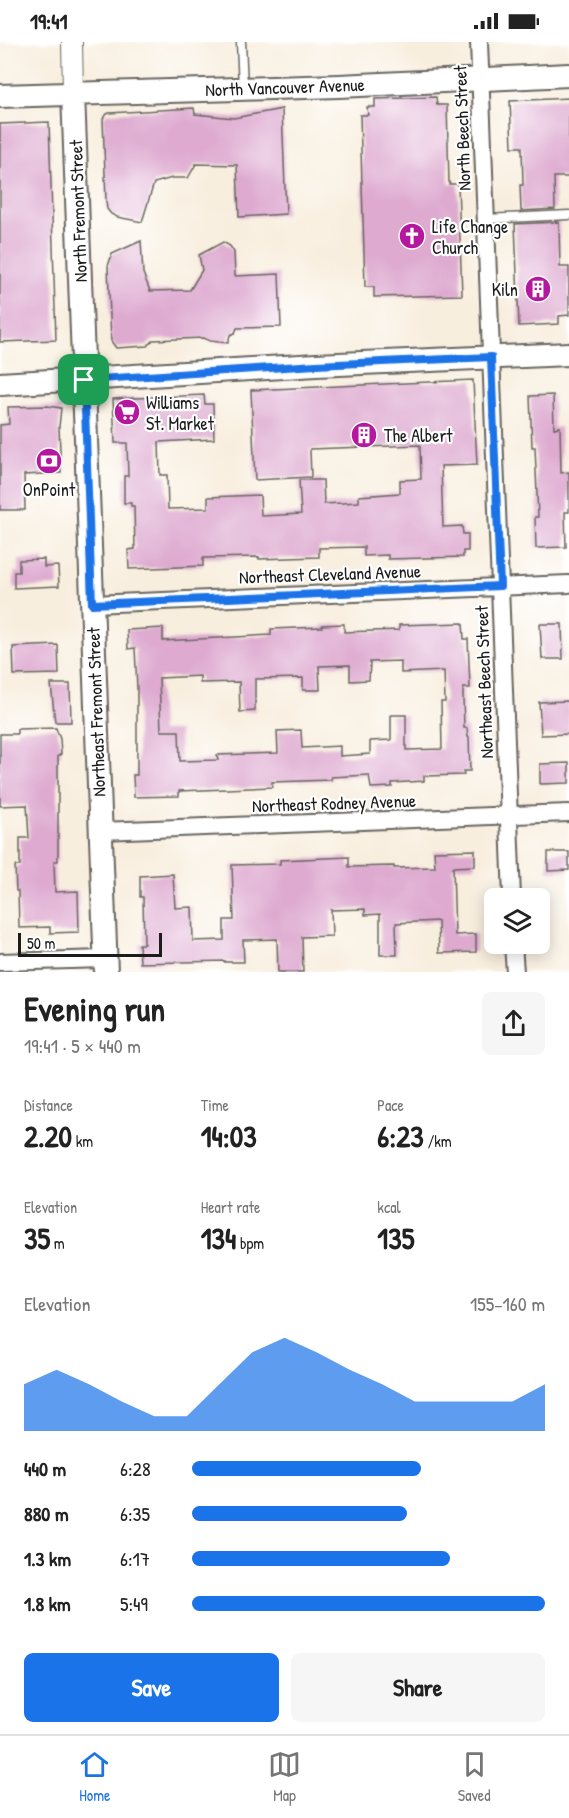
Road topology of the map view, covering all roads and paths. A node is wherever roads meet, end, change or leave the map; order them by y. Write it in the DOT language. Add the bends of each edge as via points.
graph roads {
  1 [pos="72,42"];
  2 [pos="241,42"];
  3 [pos="478,42"];
  4 [pos="569,75"];
  5 [pos="480,79"];
  6 [pos="243,88"];
  7 [pos="73,93"];
  8 [pos="0,96"];
  9 [pos="569,215"];
  10 [pos="486,219"];
  11 [pos="569,354"];
  12 [pos="491,357"];
  13 [pos="84,380"];
  14 [pos="0,384"];
  15 [pos="569,584"];
  16 [pos="500,586"];
  17 [pos="92,604"];
  18 [pos="569,813"];
  19 [pos="508,815"];
  20 [pos="101,831"];
  21 [pos="512,888"];
  22 [pos="514,954"];
  23 [pos="0,962"];
  24 [pos="106,965"];
  25 [pos="515,972"];
  1 -- 7 [label="street, North Fremont Street"];
  2 -- 6 [label="lane"];
  3 -- 5 [label="street, North Beech Street"];
  4 -- 5 [label="main road, North Vancouver Avenue"];
  5 -- 6 [label="main road, North Vancouver Avenue"];
  5 -- 10 [label="street, North Beech Street"];
  6 -- 7 [label="main road, North Vancouver Avenue"];
  7 -- 8 [label="main road, North Vancouver Avenue"];
  7 -- 13 [label="main road, North Fremont Street"];
  9 -- 10 [label="lane"];
  10 -- 12 [label="street, North Beech Street"];
  11 -- 12 [label="main road"];
  12 -- 13 [label="main road"];
  12 -- 16 [label="street, Northeast Beech Street"];
  13 -- 14 [label="main road"];
  13 -- 17 [label="main road, Northeast Fremont Street"];
  15 -- 16 [label="street, Northeast Cleveland Avenue"];
  16 -- 17 [label="street, Northeast Cleveland Avenue"];
  16 -- 19 [label="street, Northeast Beech Street"];
  17 -- 20 [label="main road, Northeast Fremont Street"];
  18 -- 19 [label="street, Northeast Rodney Avenue"];
  19 -- 20 [label="street, Northeast Rodney Avenue"];
  19 -- 21 [label="street, Northeast Beech Street"];
  20 -- 24 [label="main road, Northeast Fremont Street"];
  22 -- 25 [label="street"];
  23 -- 24 [label="street"];
}
